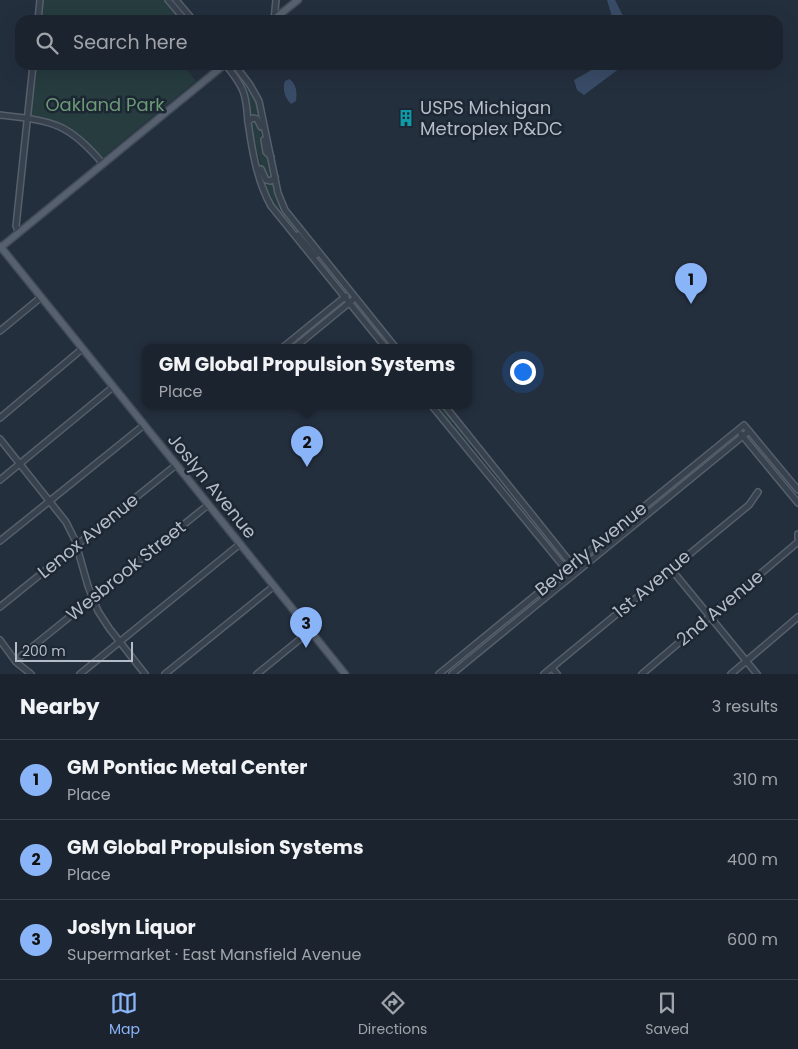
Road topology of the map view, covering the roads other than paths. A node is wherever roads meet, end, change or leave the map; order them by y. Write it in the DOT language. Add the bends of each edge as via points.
graph roads {
  1 [pos="40,0"];
  2 [pos="168,0"];
  3 [pos="176,0"];
  4 [pos="276,0"];
  5 [pos="298,0"];
  6 [pos="38,15"];
  7 [pos="181,15"];
  8 [pos="189,15"];
  9 [pos="274,15"];
  10 [pos="280,15"];
  11 [pos="32,70"];
  12 [pos="219,70"];
  13 [pos="229,70"];
  14 [pos="239,70"];
  15 [pos="0,115"];
  16 [pos="27,118"];
  17 [pos="248,121"];
  18 [pos="249,128"];
  19 [pos="271,158"];
  20 [pos="103,164"];
  21 [pos="275,177"];
  22 [pos="275,212"];
  23 [pos="19,233"];
  24 [pos="0,247"];
  25 [pos="319,254"];
  26 [pos="350,292"];
  27 [pos="40,298"];
  28 [pos="344,298"];
  29 [pos="355,298"];
  30 [pos="349,303"];
  31 [pos="0,331"];
  32 [pos="287,344"];
  33 [pos="299,344"];
  34 [pos="382,344"];
  35 [pos="391,344"];
  36 [pos="82,349"];
  37 [pos="113,387"];
  38 [pos="435,409"];
  39 [pos="448,409"];
  40 [pos="0,418"];
  41 [pos="144,425"];
  42 [pos="738,430"];
  43 [pos="749,431"];
  44 [pos="743,436"];
  45 [pos="0,439"];
  46 [pos="469,450"];
  47 [pos="20,464"];
  48 [pos="176,465"];
  49 [pos="0,480"];
  50 [pos="504,482"];
  51 [pos="798,490"];
  52 [pos="758,492"];
  53 [pos="50,501"];
  54 [pos="798,503"];
  55 [pos="208,504"];
  56 [pos="798,534"];
  57 [pos="798,540"];
  58 [pos="0,541"];
  59 [pos="240,544"];
  60 [pos="77,545"];
  61 [pos="572,565"];
  62 [pos="671,569"];
  63 [pos="566,570"];
  64 [pos="578,571"];
  65 [pos="571,576"];
  66 [pos="274,586"];
  67 [pos="92,598"];
  68 [pos="0,607"];
  69 [pos="710,616"];
  70 [pos="798,617"];
  71 [pos="310,631"];
  72 [pos="0,640"];
  73 [pos="120,642"];
  74 [pos="21,656"];
  75 [pos="746,661"];
  76 [pos="552,668"];
  77 [pos="30,674"];
  78 [pos="80,674"];
  79 [pos="146,674"];
  80 [pos="165,674"];
  81 [pos="257,674"];
  82 [pos="345,674"];
  83 [pos="439,674"];
  84 [pos="452,674"];
  85 [pos="544,674"];
  86 [pos="557,674"];
  87 [pos="642,674"];
  88 [pos="731,674"];
  89 [pos="757,674"];
  1 -- 6 [label="street"];
  2 -- 7 [label="street"];
  3 -- 8 [label="street"];
  4 -- 9 [label="street"];
  5 -- 10 [label="main road"];
  11 -- 16 [label="street"];
  12 -- 20 [label="main road"];
  13 -- 17 [label="street" via="244,92"];
  14 -- 19 [label="street" via="257,97"];
  15 -- 16 [label="street"];
  16 -- 20 [label="street" via="50,122 71,132"];
  16 -- 23 [label="street" via="16,226"];
  17 -- 18 [label="street"];
  17 -- 19 [label="street" via="253,118 260,122 266,152"];
  18 -- 21 [label="street" via="263,177 269,181"];
  18 -- 22 [label="street" via="262,186"];
  19 -- 21 [label="street"];
  20 -- 23 [label="main road"];
  21 -- 25 [label="street" via="285,210"];
  22 -- 25 [label="street" via="314,254"];
  22 -- 28 [label="street"];
  23 -- 24 [label="main road"];
  24 -- 27 [label="main road, Joslyn Avenue"];
  25 -- 26 [label="street"];
  26 -- 28 [label="street"];
  26 -- 29 [label="street"];
  27 -- 31 [label="street"];
  27 -- 36 [label="main road, Joslyn Avenue"];
  28 -- 30 [label="street"];
  28 -- 32 [label="street"];
  29 -- 30 [label="street"];
  29 -- 35 [label="street"];
  30 -- 33 [label="street"];
  30 -- 34 [label="street"];
  36 -- 37 [label="main road, Joslyn Avenue"];
  36 -- 40 [label="street"];
  37 -- 41 [label="main road, Joslyn Avenue"];
  37 -- 47 [label="street"];
  38 -- 46 [label="street"];
  39 -- 50 [label="street"];
  41 -- 48 [label="main road, Joslyn Avenue"];
  41 -- 53 [label="street"];
  42 -- 43 [label="street, Beverly Avenue" via="744,424"];
  42 -- 44 [label="street"];
  42 -- 61 [label="street, Beverly Avenue"];
  43 -- 44 [label="street, Beverly Avenue"];
  43 -- 51 [label="street"];
  44 -- 54 [label="street"];
  44 -- 64 [label="street, Beverly Avenue"];
  45 -- 47 [label="street"];
  46 -- 50 [label="street" via="475,449"];
  46 -- 63 [label="street"];
  47 -- 49 [label="street"];
  47 -- 53 [label="street"];
  48 -- 55 [label="main road, Joslyn Avenue"];
  48 -- 60 [label="street, Lenox Avenue"];
  50 -- 61 [label="street"];
  52 -- 62 [label="street, 1st Avenue" via="749,505"];
  53 -- 58 [label="street"];
  53 -- 60 [label="street" via="66,522"];
  55 -- 59 [label="main road, Joslyn Avenue"];
  55 -- 67 [label="street, Wesbrook Street"];
  56 -- 57 [label="street, 2nd Avenue"];
  57 -- 69 [label="street, 2nd Avenue"];
  59 -- 66 [label="main road, Joslyn Avenue"];
  59 -- 73 [label="street"];
  60 -- 67 [label="street"];
  60 -- 68 [label="street, Lenox Avenue"];
  61 -- 63 [label="street, Beverly Avenue"];
  61 -- 64 [label="street"];
  62 -- 69 [label="street"];
  62 -- 76 [label="street, 1st Avenue"];
  63 -- 65 [label="street"];
  63 -- 83 [label="street, Beverly Avenue"];
  64 -- 65 [label="street, Beverly Avenue"];
  65 -- 84 [label="street, Beverly Avenue"];
  66 -- 71 [label="main road, Joslyn Avenue"];
  66 -- 80 [label="street"];
  67 -- 73 [label="street"];
  67 -- 74 [label="street, Wesbrook Street"];
  69 -- 75 [label="street"];
  69 -- 87 [label="street, 2nd Avenue"];
  70 -- 75 [label="street"];
  71 -- 81 [label="street"];
  71 -- 82 [label="main road, Joslyn Avenue"];
  72 -- 77 [label="street" via="16,662"];
  73 -- 78 [label="street"];
  73 -- 79 [label="street"];
  75 -- 88 [label="street"];
  75 -- 89 [label="street"];
  76 -- 85 [label="street, 1st Avenue"];
  76 -- 86 [label="street"];
}
